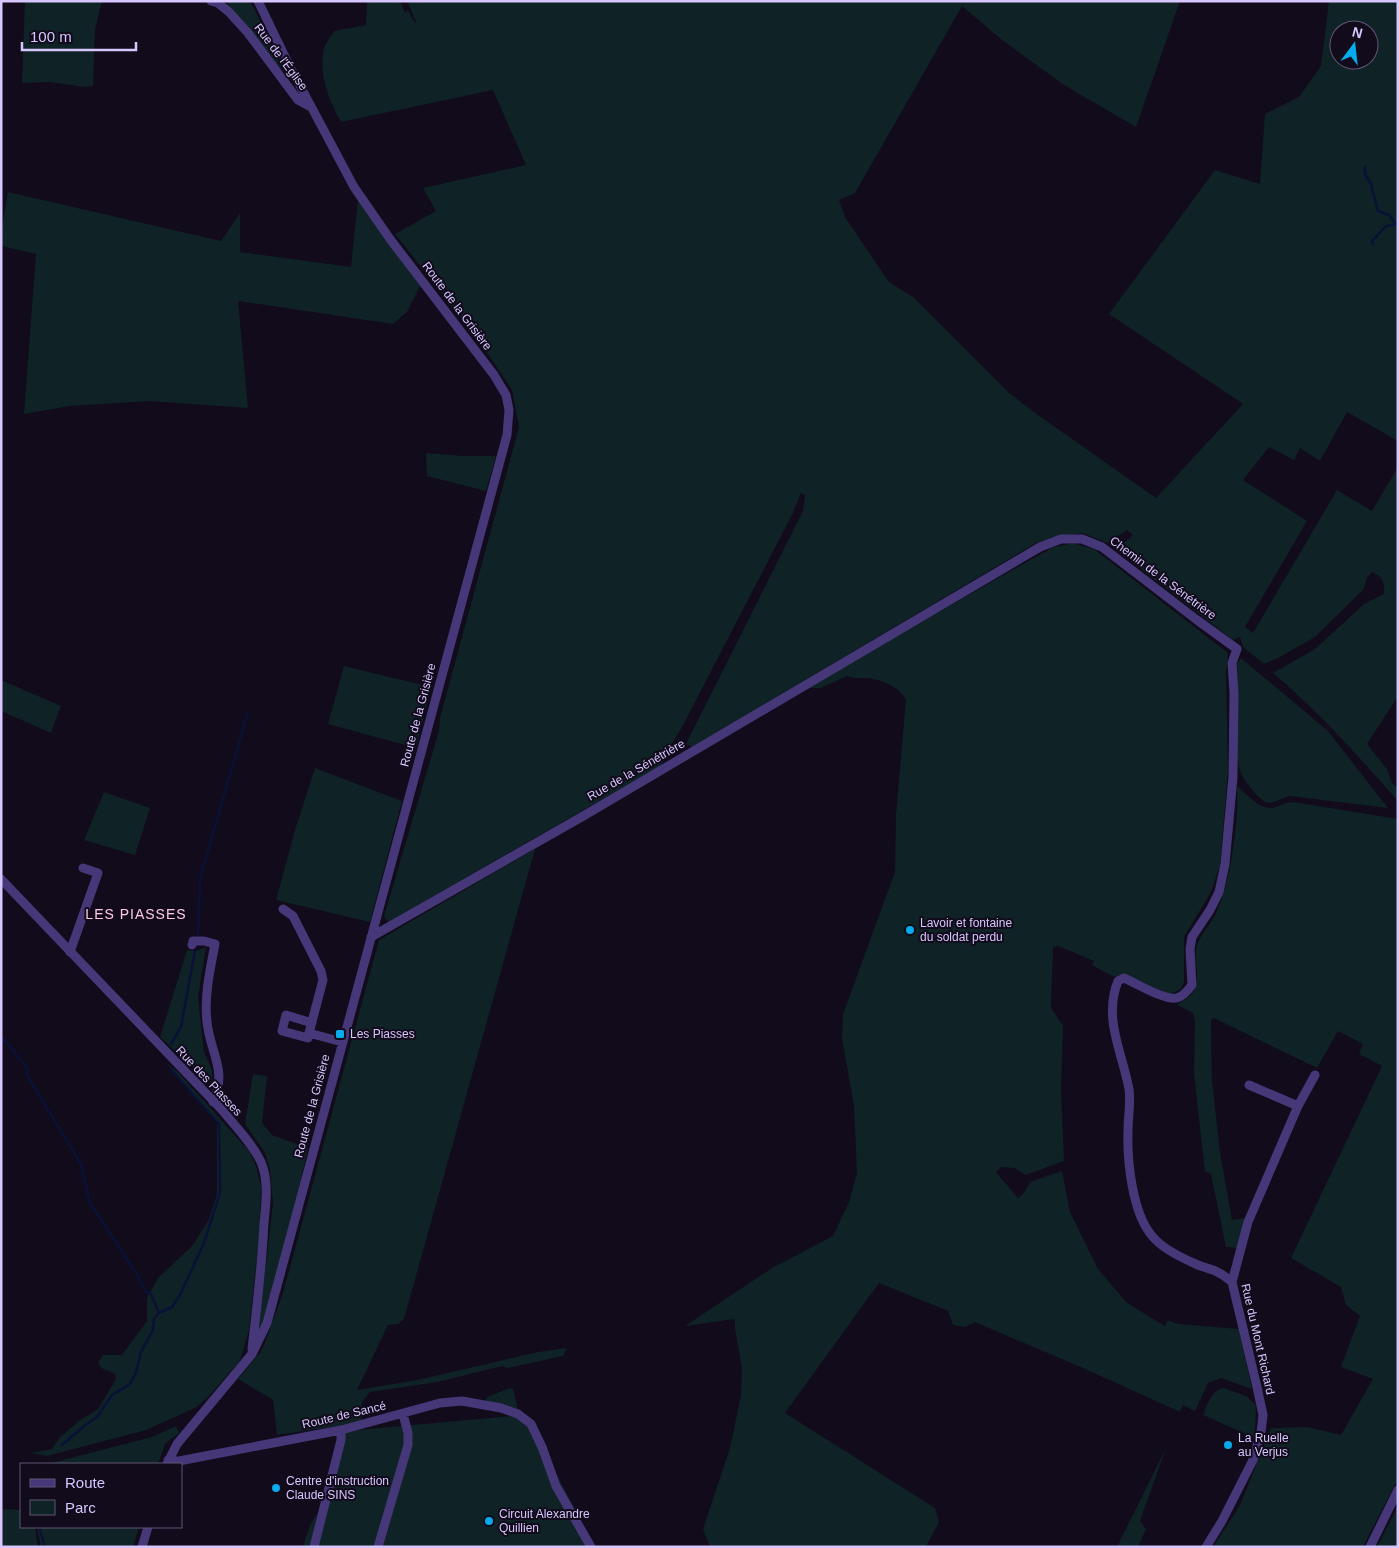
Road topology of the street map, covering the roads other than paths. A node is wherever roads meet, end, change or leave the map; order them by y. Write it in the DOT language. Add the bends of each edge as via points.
graph roads {
  1 [pos="210,1"];
  2 [pos="258,1"];
  3 [pos="312,107"];
  4 [pos="911,622"];
  5 [pos="83,868"];
  6 [pos="1,879"];
  7 [pos="283,910"];
  8 [pos="371,937"];
  9 [pos="192,945"];
  10 [pos="70,952"];
  11 [pos="312,1023"];
  12 [pos="309,1033"];
  13 [pos="342,1042"];
  14 [pos="1315,1075"];
  15 [pos="1249,1085"];
  16 [pos="214,1102"];
  17 [pos="1298,1106"];
  18 [pos="1232,1282"];
  19 [pos="252,1354"];
  20 [pos="403,1414"];
  21 [pos="341,1430"];
  22 [pos="168,1462"];
  23 [pos="1398,1490"];
  24 [pos="148,1528"];
  25 [pos="142,1547"];
  26 [pos="314,1547"];
  27 [pos="378,1547"];
  28 [pos="592,1547"];
  29 [pos="1206,1547"];
  30 [pos="1370,1547"];
  1 -- 3 [label="street, Rue de l'Église" via="229,12 298,100"];
  2 -- 3 [label="street, Route de la Grisière"];
  3 -- 8 [label="street, Route de la Grisière" via="354,187 494,375 506,395 509,410 507,435"];
  4 -- 8 [label="street, Rue de la Sénétrière"];
  4 -- 18 [label="street, Chemin de la Sénétrière" via="1040,547 1061,539 1082,539 1107,550 1237,649 1232,663 1233,777 1225,864 1210,910 1192,936 1192,985 1178,998 1169,998 1124,978 1118,981 1113,992 1112,1006 1113,1030 1129,1089 1128,1154 1137,1208 1152,1236 1173,1252 1218,1272"];
  5 -- 10 [label="street" via="98,873"];
  6 -- 10 [label="street, Rue des Piasses"];
  7 -- 11 [label="street" via="293,916 321,971 323,980"];
  8 -- 13 [label="street, Route de la Grisière"];
  9 -- 16 [label="street" via="193,941 215,944 207,994 207,1022 218,1062 219,1090"];
  10 -- 16 [label="street, Rue des Piasses"];
  11 -- 12 [label="street"];
  11 -- 12 [label="street" via="286,1015 282,1031 308,1038"];
  12 -- 13 [label="street"];
  13 -- 19 [label="street, Route de la Grisière" via="267,1322"];
  14 -- 17 [label="street, Rue du Mont Richard"];
  15 -- 17 [label="street"];
  16 -- 19 [label="street, Rue des Piasses" via="254,1150 265,1178 263,1243"];
  17 -- 18 [label="street, Rue du Mont Richard" via="1248,1222"];
  18 -- 29 [label="street, Rue du Mont Richard" via="1257,1386 1261,1432 1253,1460"];
  19 -- 22 [label="street, Route de la Grisière" via="177,1444"];
  20 -- 21 [label="street, Route de Sancé"];
  20 -- 27 [label="street" via="408,1445"];
  20 -- 28 [label="street, Route de Sancé" via="462,1402 518,1414 531,1424 556,1486"];
  21 -- 22 [label="street, Route de Sancé"];
  21 -- 26 [label="street"];
  23 -- 30 [label="street"];
  24 -- 25 [label="street"];
}
